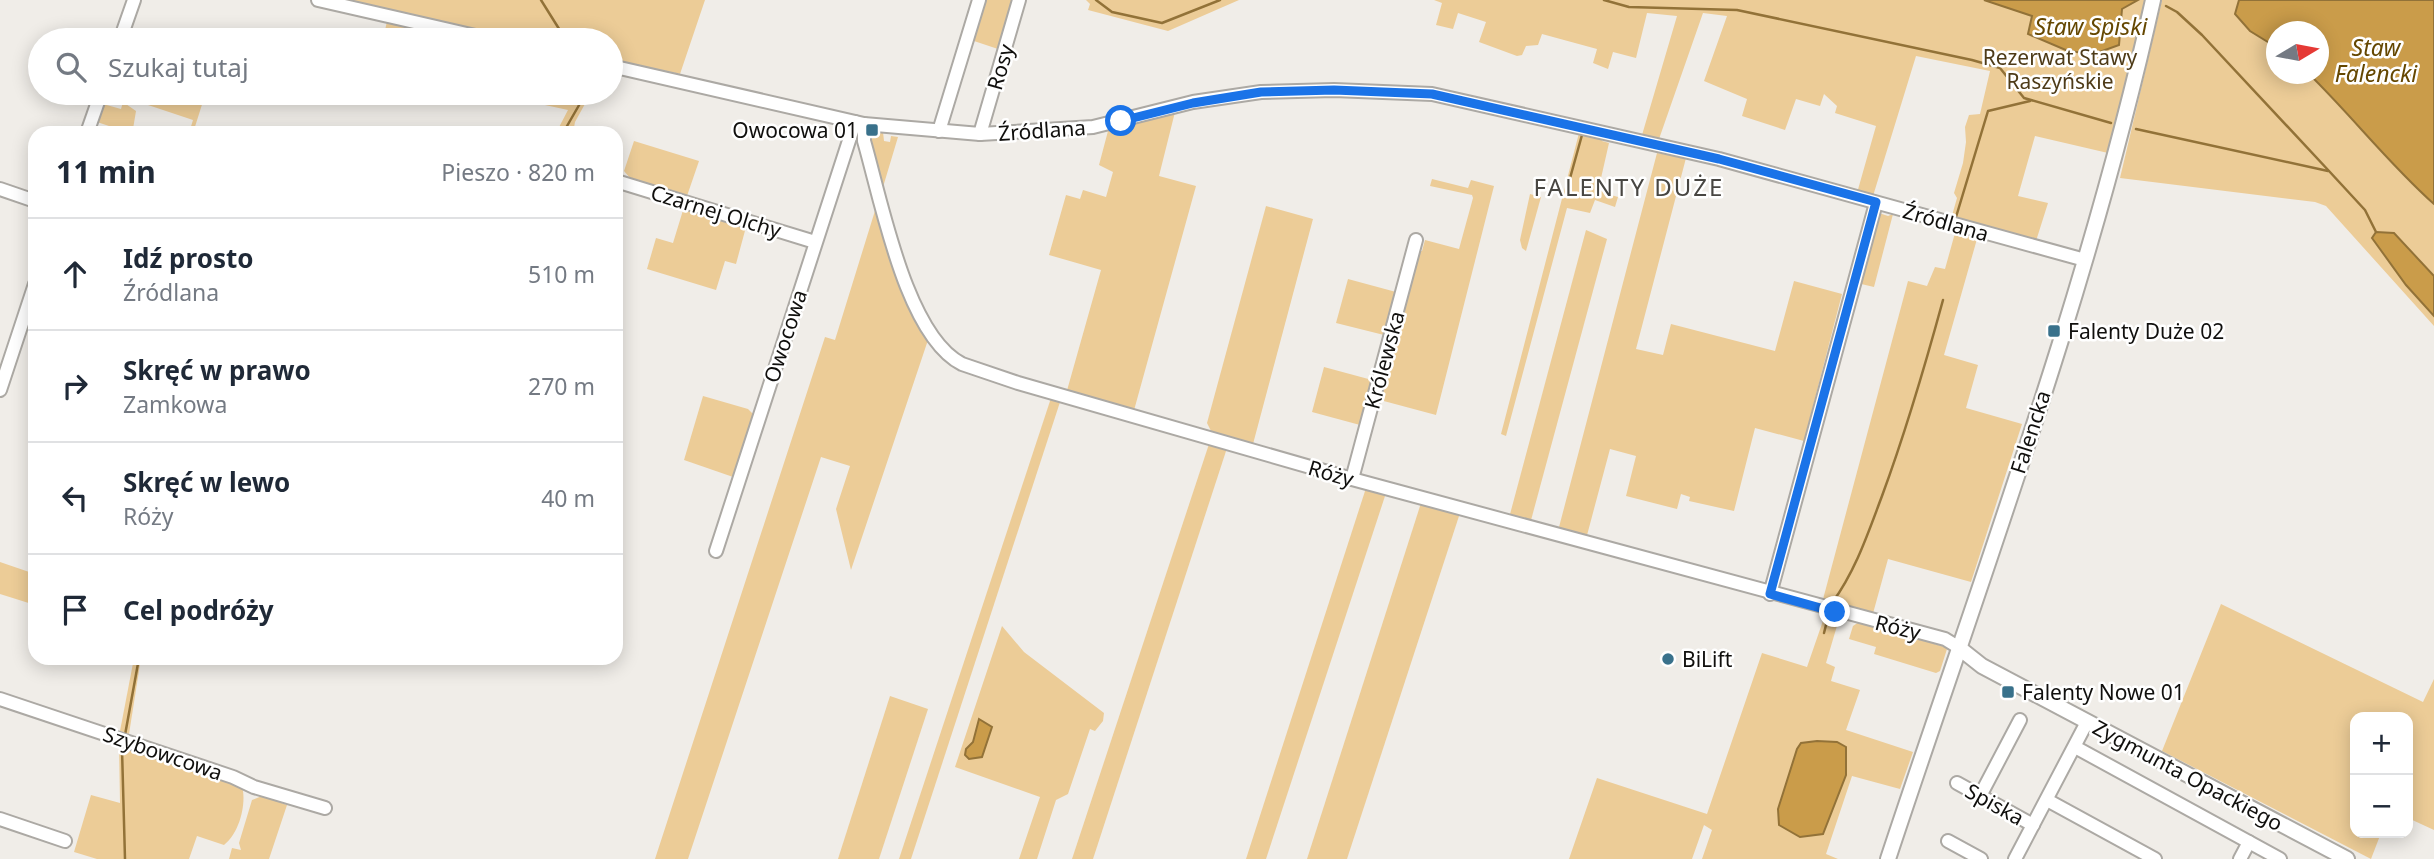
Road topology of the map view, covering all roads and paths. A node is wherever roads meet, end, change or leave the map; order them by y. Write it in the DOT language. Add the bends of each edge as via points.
graph roads {
  1 [pos="134,0"];
  2 [pos="318,0"];
  3 [pos="979,0"];
  4 [pos="1019,0"];
  5 [pos="2153,0"];
  6 [pos="124,28"];
  7 [pos="440,28"];
  8 [pos="623,69"];
  9 [pos="97,105"];
  10 [pos="859,123"];
  11 [pos="89,126"];
  12 [pos="939,131"];
  13 [pos="980,134"];
  14 [pos="623,183"];
  15 [pos="0,189"];
  16 [pos="28,199"];
  17 [pos="1876,202"];
  18 [pos="1416,240"];
  19 [pos="816,242"];
  20 [pos="2085,260"];
  21 [pos="28,305"];
  22 [pos="0,390"];
  23 [pos="1352,479"];
  24 [pos="716,551"];
  25 [pos="1770,594"];
  26 [pos="1958,647"];
  27 [pos="0,699"];
  28 [pos="2020,720"];
  29 [pos="2087,722"];
  30 [pos="2075,747"];
  31 [pos="1958,783"];
  32 [pos="1980,796"];
  33 [pos="2047,800"];
  34 [pos="325,808"];
  35 [pos="0,819"];
  36 [pos="2033,825"];
  37 [pos="65,841"];
  38 [pos="1948,841"];
  39 [pos="2249,842"];
  40 [pos="2130,853"];
  41 [pos="1888,859"];
  42 [pos="1981,859"];
  43 [pos="2015,859"];
  44 [pos="2155,859"];
  45 [pos="2240,859"];
  46 [pos="2280,859"];
  47 [pos="2347,859"];
  1 -- 6 [label="street"];
  2 -- 7 [label="street"];
  3 -- 12 [label="street"];
  4 -- 13 [label="street, Rosy"];
  5 -- 20 [label="street, Falencka" via="2128,111"];
  8 -- 10 [label="street, Źródlana"];
  9 -- 11 [label="street"];
  10 -- 12 [label="street, Źródlana"];
  10 -- 19 [label="street, Owocowa"];
  10 -- 23 [label="street, Róży" via="904,279 928,333 953,359 1018,383"];
  12 -- 13 [label="street, Źródlana"];
  13 -- 17 [label="street, Źródlana" via="1093,127 1244,93 1394,91 1456,98 1623,136"];
  14 -- 19 [label="street, Czarnej Olchy"];
  15 -- 16 [label="street"];
  17 -- 20 [label="street, Źródlana"];
  17 -- 25 [label="street"];
  18 -- 23 [label="street, Królewska"];
  19 -- 24 [label="street, Owocowa"];
  20 -- 26 [label="street, Falencka"];
  21 -- 22 [label="street"];
  23 -- 25 [label="street, Róży"];
  25 -- 26 [label="street, Róży" via="1945,639"];
  26 -- 29 [label="street, Zygmunta Opackiego" via="1973,661"];
  26 -- 41 [label="street, Falencka"];
  27 -- 34 [label="street, Szybowcowa"];
  28 -- 32 [label="street"];
  29 -- 30 [label="street"];
  29 -- 47 [label="street, Zygmunta Opackiego"];
  30 -- 33 [label="street"];
  30 -- 39 [label="street, Zygmunta Opackiego"];
  31 -- 32 [label="street, Spiska"];
  32 -- 36 [label="street, Spiska"];
  33 -- 36 [label="street"];
  33 -- 40 [label="street"];
  35 -- 37 [label="street"];
  36 -- 43 [label="street"];
  38 -- 42 [label="street"];
  39 -- 45 [label="street"];
  39 -- 46 [label="street, Zygmunta Opackiego"];
  40 -- 44 [label="street"];
}
